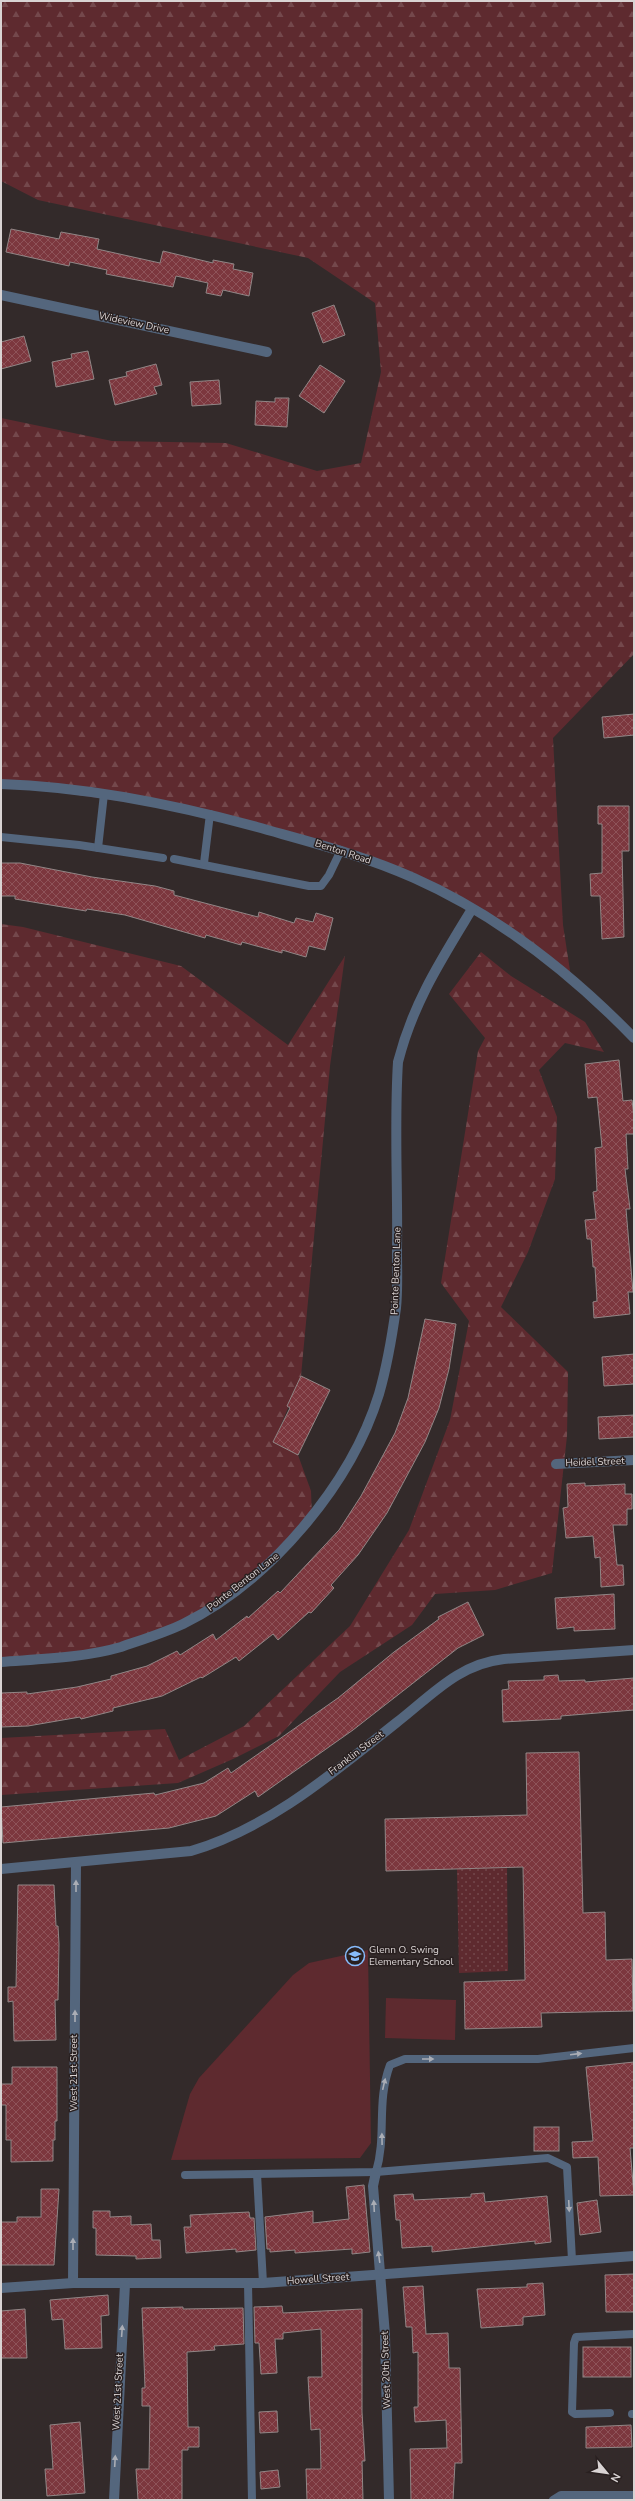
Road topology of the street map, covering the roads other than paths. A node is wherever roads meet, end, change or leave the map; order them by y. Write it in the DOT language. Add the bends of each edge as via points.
graph roads {
  1 [pos="1,295"];
  2 [pos="267,352"];
  3 [pos="1,784"];
  4 [pos="104,794"];
  5 [pos="210,814"];
  6 [pos="1,837"];
  7 [pos="98,848"];
  8 [pos="341,850"];
  9 [pos="163,858"];
  10 [pos="174,859"];
  11 [pos="204,864"];
  12 [pos="472,909"];
  13 [pos="634,1038"];
  14 [pos="634,1460"];
  15 [pos="556,1464"];
  16 [pos="634,1650"];
  17 [pos="1,1662"];
  18 [pos="76,1863"];
  19 [pos="1,1869"];
  20 [pos="634,2048"];
  21 [pos="376,2172"];
  22 [pos="257,2174"];
  23 [pos="186,2175"];
  24 [pos="634,2256"];
  25 [pos="572,2260"];
  26 [pos="381,2274"];
  27 [pos="73,2283"];
  28 [pos="248,2283"];
  29 [pos="263,2283"];
  30 [pos="125,2284"];
  31 [pos="1,2288"];
  32 [pos="634,2334"];
  33 [pos="610,2413"];
  34 [pos="634,2495"];
  35 [pos="114,2500"];
  36 [pos="252,2500"];
  37 [pos="389,2500"];
  38 [pos="553,2500"];
  1 -- 2 [label="street, Wideview Drive"];
  3 -- 4 [label="street, Benton Road"];
  4 -- 5 [label="street, Benton Road"];
  4 -- 7 [label="lane"];
  5 -- 8 [label="street, Benton Road"];
  5 -- 11 [label="lane"];
  6 -- 7 [label="lane"];
  7 -- 9 [label="lane"];
  8 -- 11 [label="lane" via="329,876 321,886 309,886"];
  8 -- 12 [label="street, Benton Road" via="414,878"];
  10 -- 11 [label="lane"];
  12 -- 13 [label="street, Benton Road" via="531,946 570,977"];
  12 -- 17 [label="street, Pointe Benton Lane" via="426,985 406,1033 398,1062 396,1305 378,1395 358,1445 338,1481 312,1517 282,1551 237,1589 203,1613 182,1624 119,1647 57,1658"];
  14 -- 15 [label="street, Heidel Street"];
  16 -- 18 [label="street, Franklin Street" via="504,1659 469,1667 443,1683 397,1722 295,1800 239,1834 191,1851"];
  18 -- 19 [label="street, Franklin Street"];
  27 -- 18 [label="street, West 21st Street, one-way"];
  21 -- 20 [label="lane, one-way" via="382,2153 381,2100 390,2065 405,2059 538,2059"];
  21 -- 22 [label="lane"];
  21 -- 25 [label="lane, one-way" via="548,2158 567,2167"];
  26 -- 21 [label="street, West 20th Street, one-way" via="373,2186"];
  22 -- 23 [label="lane"];
  22 -- 29 [label="lane"];
  24 -- 25 [label="street, Howell Street"];
  25 -- 26 [label="street, Howell Street"];
  26 -- 29 [label="street, Howell Street"];
  26 -- 37 [label="street, West 20th Street"];
  27 -- 30 [label="street, Howell Street"];
  27 -- 31 [label="street, Howell Street"];
  28 -- 29 [label="street, Howell Street"];
  28 -- 30 [label="street, Howell Street"];
  28 -- 36 [label="lane"];
  35 -- 30 [label="street, West 21st Street, one-way"];
  32 -- 33 [label="lane" via="576,2337 574,2343 572,2412"];
  34 -- 38 [label="lane" via="561,2495"];
}
